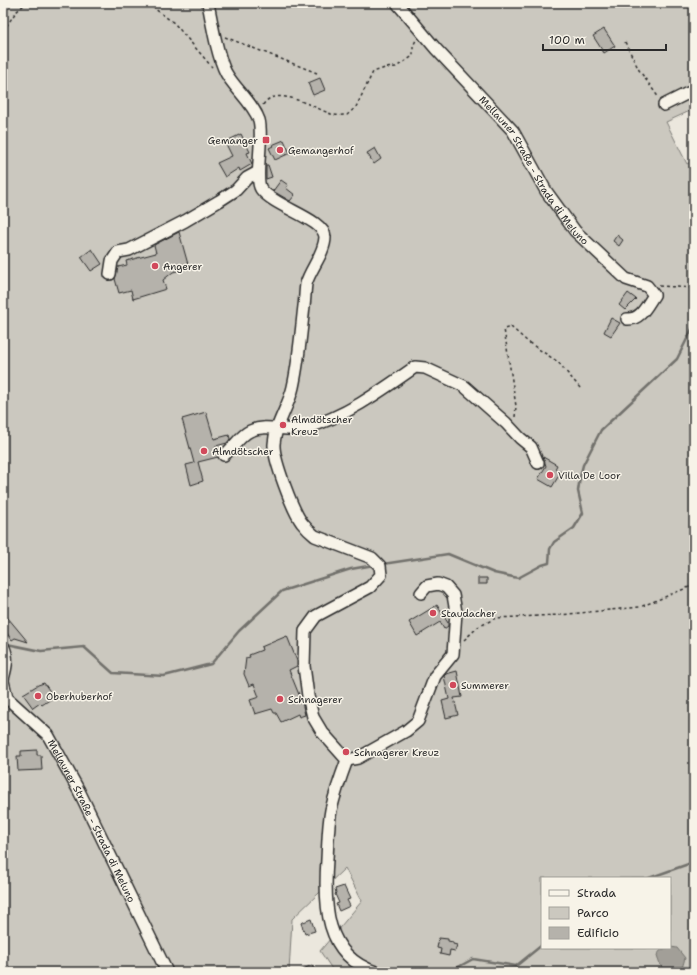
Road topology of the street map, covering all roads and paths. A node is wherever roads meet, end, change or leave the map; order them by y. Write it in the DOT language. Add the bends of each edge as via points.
graph roads {
  1 [pos="26,3"];
  2 [pos="147,3"];
  3 [pos="151,3"];
  4 [pos="208,3"];
  5 [pos="397,3"];
  6 [pos="153,7"];
  7 [pos="213,30"];
  8 [pos="3,31"];
  9 [pos="425,37"];
  10 [pos="625,42"];
  11 [pos="226,72"];
  12 [pos="317,73"];
  13 [pos="694,95"];
  14 [pos="664,105"];
  15 [pos="258,119"];
  16 [pos="258,172"];
  17 [pos="110,274"];
  18 [pos="647,286"];
  19 [pos="694,288"];
  20 [pos="627,320"];
  21 [pos="581,390"];
  22 [pos="506,423"];
  23 [pos="277,429"];
  24 [pos="224,455"];
  25 [pos="538,462"];
  26 [pos="694,585"];
  27 [pos="421,593"];
  28 [pos="3,647"];
  29 [pos="454,654"];
  30 [pos="3,680"];
  31 [pos="347,760"];
  32 [pos="3,960"];
  33 [pos="13,972"];
  34 [pos="167,972"];
  35 [pos="376,972"];
  1 -- 8 [label="path" via="16,12"];
  2 -- 6 [label="path"];
  3 -- 6 [label="path"];
  4 -- 7 [label="street"];
  5 -- 9 [label="street, Mellauner Straße - Strada di Meluno"];
  6 -- 11 [label="path" via="174,23 207,63 220,72"];
  7 -- 11 [label="street"];
  7 -- 12 [label="path" via="224,37"];
  9 -- 15 [label="path" via="417,39 413,46 413,56 396,67 373,72 356,107 347,115 333,115 312,105 285,97 274,97 265,101"];
  9 -- 18 [label="street, Mellauner Straße - Strada di Meluno" via="513,131 546,191 575,231 626,279"];
  10 -- 14 [label="path" via="639,70"];
  11 -- 15 [label="street" via="254,109"];
  13 -- 14 [label="street" via="688,93"];
  15 -- 16 [label="street" via="261,144"];
  16 -- 17 [label="street" via="246,178 230,194 196,215 129,250 118,252 112,261"];
  16 -- 23 [label="street" via="260,187 268,198 312,220 325,236 306,285 293,387"];
  18 -- 19 [label="path"];
  18 -- 20 [label="street" via="654,295 640,315 633,320"];
  21 -- 22 [label="path" via="558,362 511,327 504,330 516,406 514,420"];
  22 -- 23 [label="street" via="464,386 425,368 415,368 360,403 323,422 304,429"];
  22 -- 25 [label="street" via="531,447"];
  23 -- 24 [label="street" via="251,430"];
  23 -- 31 [label="street" via="274,444 276,460 301,522 315,536 377,563 381,575 370,587 316,616 305,631 304,666 313,717 322,732"];
  26 -- 29 [label="path" via="640,607 496,618 478,627 466,637"];
  27 -- 29 [label="street" via="427,586 438,584 446,587 453,595 456,612"];
  28 -- 30 [label="street, Mellauner Straße - Strada di Meluno" via="7,663"];
  29 -- 31 [label="street" via="435,676 418,721 406,732 358,758"];
  30 -- 34 [label="street, Mellauner Straße - Strada di Meluno" via="7,698 48,735 79,790"];
  31 -- 35 [label="street" via="331,811 325,902 332,931 340,946 353,960"];
  32 -- 33 [label="path"];
}
